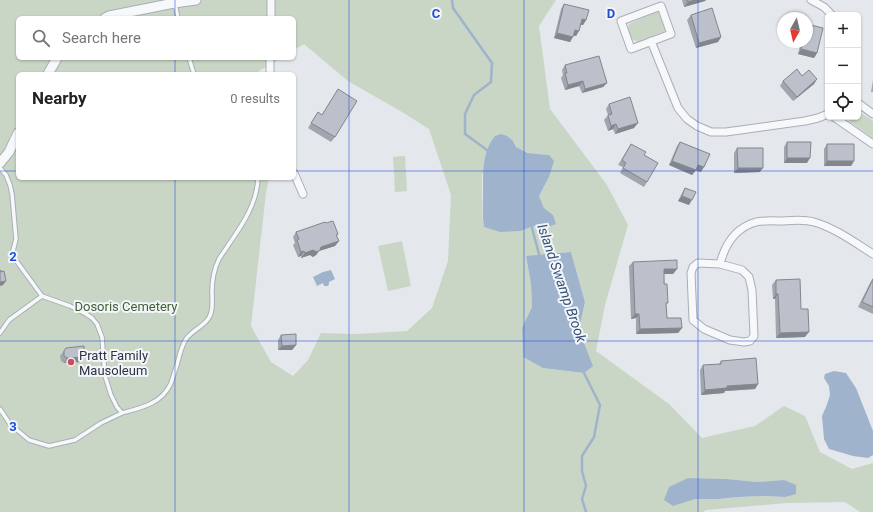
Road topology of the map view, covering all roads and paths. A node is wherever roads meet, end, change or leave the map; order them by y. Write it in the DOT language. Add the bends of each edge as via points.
graph roads {
  1 [pos="196,0"];
  2 [pos="271,0"];
  3 [pos="811,0"];
  4 [pos="174,3"];
  5 [pos="829,12"];
  6 [pos="109,16"];
  7 [pos="177,16"];
  8 [pos="271,16"];
  9 [pos="651,41"];
  10 [pos="56,60"];
  11 [pos="190,60"];
  12 [pos="270,60"];
  13 [pos="49,72"];
  14 [pos="193,72"];
  15 [pos="270,72"];
  16 [pos="861,106"];
  17 [pos="873,114"];
  18 [pos="825,115"];
  19 [pos="838,120"];
  20 [pos="16,137"];
  21 [pos="873,144"];
  22 [pos="0,162"];
  23 [pos="0,168"];
  24 [pos="296,178"];
  25 [pos="258,180"];
  26 [pos="303,194"];
  27 [pos="873,254"];
  28 [pos="720,264"];
  29 [pos="42,296"];
  30 [pos="0,333"];
  31 [pos="0,409"];
  32 [pos="122,413"];
  1 -- 4 [label="street"];
  2 -- 8 [label="street"];
  3 -- 5 [label="street"];
  4 -- 6 [label="street"];
  4 -- 7 [label="lane"];
  9 -- 9 [label="street" via="671,34 660,6 621,21 631,49"];
  9 -- 18 [label="street" via="678,108 697,126 711,132 805,122"];
  10 -- 13 [label="street"];
  11 -- 14 [label="lane"];
  12 -- 15 [label="street"];
  16 -- 17 [label="street"];
  19 -- 21 [label="street"];
  20 -- 22 [label="street" via="9,152"];
  23 -- 29 [label="lane" via="6,175 12,194 16,239 12,255"];
  24 -- 26 [label="street"];
  25 -- 32 [label="lane" via="254,202 219,260 214,274 211,315 186,340 166,392 146,406"];
  27 -- 28 [label="street" via="834,230 813,221 765,221 737,232 724,250"];
  28 -- 28 [label="street" via="742,270 749,277 754,336 750,341 730,340 704,329 693,320 693,267 698,263"];
  29 -- 30 [label="lane" via="9,320"];
  29 -- 32 [label="lane" via="70,306 92,318 102,337 105,376 111,395"];
  31 -- 32 [label="lane" via="10,424 29,440 49,446 75,440"];
}
